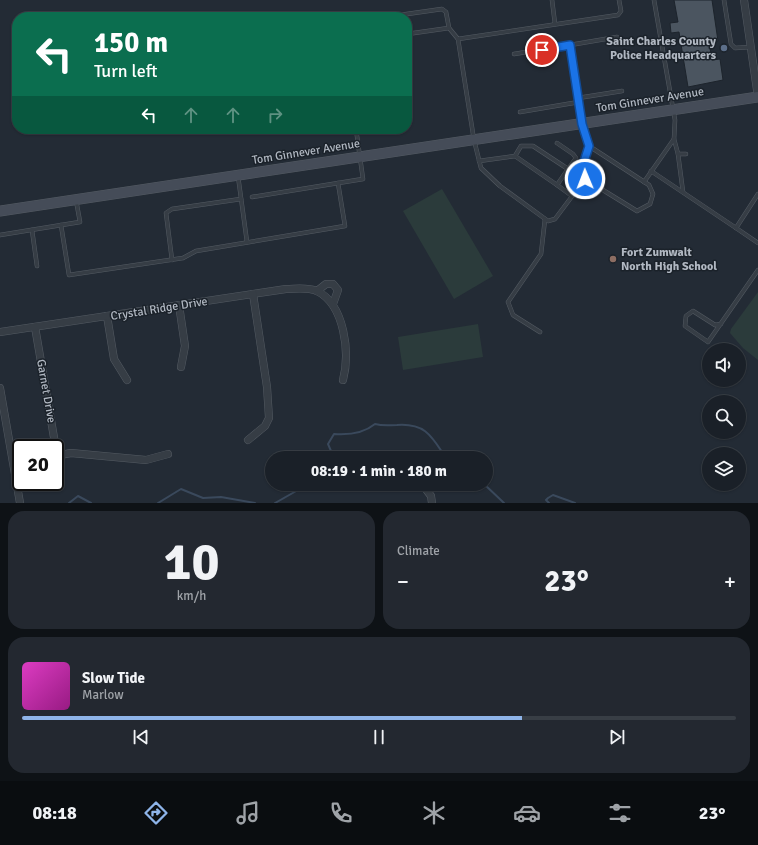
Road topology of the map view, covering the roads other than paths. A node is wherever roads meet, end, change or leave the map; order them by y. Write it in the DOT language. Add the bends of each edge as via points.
graph roads {
  1 [pos="552,0"];
  2 [pos="619,0"];
  3 [pos="654,0"];
  4 [pos="724,0"];
  5 [pos="744,0"];
  6 [pos="412,13"];
  7 [pos="555,24"];
  8 [pos="449,28"];
  9 [pos="412,33"];
  10 [pos="617,37"];
  11 [pos="458,39"];
  12 [pos="570,45"];
  13 [pos="751,46"];
  14 [pos="514,54"];
  15 [pos="622,91"];
  16 [pos="758,97"];
  17 [pos="578,98"];
  18 [pos="579,102"];
  19 [pos="673,110"];
  20 [pos="520,112"];
  21 [pos="582,124"];
  22 [pos="357,134"];
  23 [pos="674,139"];
  24 [pos="474,140"];
  25 [pos="557,143"];
  26 [pos="589,146"];
  27 [pos="678,154"];
  28 [pos="686,154"];
  29 [pos="515,156"];
  30 [pos="360,157"];
  31 [pos="479,161"];
  32 [pos="568,169"];
  33 [pos="651,172"];
  34 [pos="238,175"];
  35 [pos="585,179"];
  36 [pos="644,182"];
  37 [pos="338,183"];
  38 [pos="557,185"];
  39 [pos="683,192"];
  40 [pos="758,194"];
  41 [pos="572,196"];
  42 [pos="252,197"];
  43 [pos="76,199"];
  44 [pos="241,199"];
  45 [pos="0,211"];
  46 [pos="545,219"];
  47 [pos="61,225"];
  48 [pos="736,228"];
  49 [pos="32,230"];
  50 [pos="0,235"];
  51 [pos="247,242"];
  52 [pos="758,244"];
  53 [pos="172,260"];
  54 [pos="37,266"];
  55 [pos="758,270"];
  56 [pos="317,292"];
  57 [pos="252,294"];
  58 [pos="333,304"];
  59 [pos="179,305"];
  60 [pos="107,316"];
  61 [pos="721,324"];
  62 [pos="34,327"];
  63 [pos="0,332"];
  64 [pos="540,332"];
  65 [pos="181,367"];
  66 [pos="127,380"];
  67 [pos="343,380"];
  68 [pos="0,388"];
  69 [pos="53,439"];
  70 [pos="248,440"];
  71 [pos="12,441"];
  72 [pos="64,454"];
  73 [pos="168,454"];
  74 [pos="19,491"];
  75 [pos="427,491"];
  76 [pos="20,503"];
  77 [pos="432,503"];
  1 -- 7 [label="lane"];
  2 -- 7 [label="lane" via="621,11 618,15"];
  3 -- 19 [label="lane"];
  4 -- 13 [label="lane" via="731,44 736,48"];
  5 -- 13 [label="street"];
  6 -- 8 [label="lane" via="442,9 446,12"];
  7 -- 11 [label="lane"];
  8 -- 9 [label="lane"];
  8 -- 11 [label="lane"];
  10 -- 12 [label="lane"];
  11 -- 24 [label="lane"];
  12 -- 14 [label="lane"];
  12 -- 17 [label="lane"];
  13 -- 16 [label="street"];
  15 -- 17 [label="lane"];
  16 -- 19 [label="main road, Tom Ginnever Avenue"];
  17 -- 18 [label="lane"];
  18 -- 20 [label="lane"];
  18 -- 21 [label="lane"];
  19 -- 21 [label="main road, Tom Ginnever Avenue"];
  19 -- 23 [label="lane"];
  21 -- 24 [label="main road, Tom Ginnever Avenue"];
  21 -- 26 [label="lane"];
  22 -- 30 [label="lane"];
  23 -- 27 [label="lane"];
  23 -- 33 [label="lane"];
  24 -- 30 [label="main road, Tom Ginnever Avenue"];
  24 -- 31 [label="lane"];
  25 -- 32 [label="lane" via="576,158"];
  26 -- 35 [label="lane" via="582,168"];
  26 -- 36 [label="lane"];
  27 -- 28 [label="lane"];
  27 -- 39 [label="lane"];
  29 -- 31 [label="lane"];
  29 -- 32 [label="lane" via="521,146 533,146"];
  29 -- 38 [label="lane"];
  30 -- 34 [label="main road, Tom Ginnever Avenue"];
  30 -- 37 [label="lane" via="363,179"];
  31 -- 46 [label="lane" via="481,168 500,186"];
  32 -- 38 [label="lane"];
  33 -- 36 [label="lane"];
  33 -- 39 [label="lane"];
  34 -- 43 [label="main road, Tom Ginnever Avenue"];
  34 -- 44 [label="lane"];
  35 -- 36 [label="lane" via="637,211 650,204 653,194 649,185"];
  35 -- 41 [label="lane"];
  37 -- 42 [label="lane"];
  37 -- 51 [label="lane" via="345,226"];
  38 -- 41 [label="lane"];
  39 -- 48 [label="lane"];
  40 -- 48 [label="lane"];
  41 -- 46 [label="lane" via="555,219"];
  43 -- 45 [label="main road, Tom Ginnever Avenue"];
  43 -- 47 [label="lane" via="80,222"];
  44 -- 51 [label="lane"];
  44 -- 53 [label="lane" via="172,209 166,213"];
  46 -- 64 [label="lane" via="541,254 508,302 513,315"];
  47 -- 49 [label="lane"];
  47 -- 53 [label="lane" via="69,275"];
  48 -- 52 [label="lane"];
  49 -- 50 [label="lane"];
  49 -- 54 [label="lane"];
  51 -- 53 [label="lane" via="196,251"];
  55 -- 61 [label="lane"];
  56 -- 57 [label="street, Crystal Ridge Drive" via="308,289 286,289"];
  56 -- 58 [label="street, Crystal Ridge Drive"];
  56 -- 58 [label="street, Crystal Ridge Drive" via="326,284 333,284 338,290"];
  57 -- 59 [label="street, Crystal Ridge Drive"];
  57 -- 70 [label="street" via="267,387 269,418 265,426"];
  58 -- 67 [label="street, Crystal Ridge Drive" via="340,316 345,344 347,366"];
  59 -- 60 [label="street, Crystal Ridge Drive"];
  59 -- 65 [label="street" via="185,346"];
  60 -- 62 [label="street, Crystal Ridge Drive"];
  60 -- 66 [label="street" via="114,359"];
  61 -- 61 [label="lane" via="715,325 692,311 686,316 684,326 708,342"];
  62 -- 63 [label="street, Crystal Ridge Drive"];
  62 -- 69 [label="street, Garnet Drive"];
  68 -- 71 [label="street"];
  72 -- 73 [label="street" via="146,460"];
  74 -- 76 [label="street"];
  75 -- 77 [label="street"];
}
